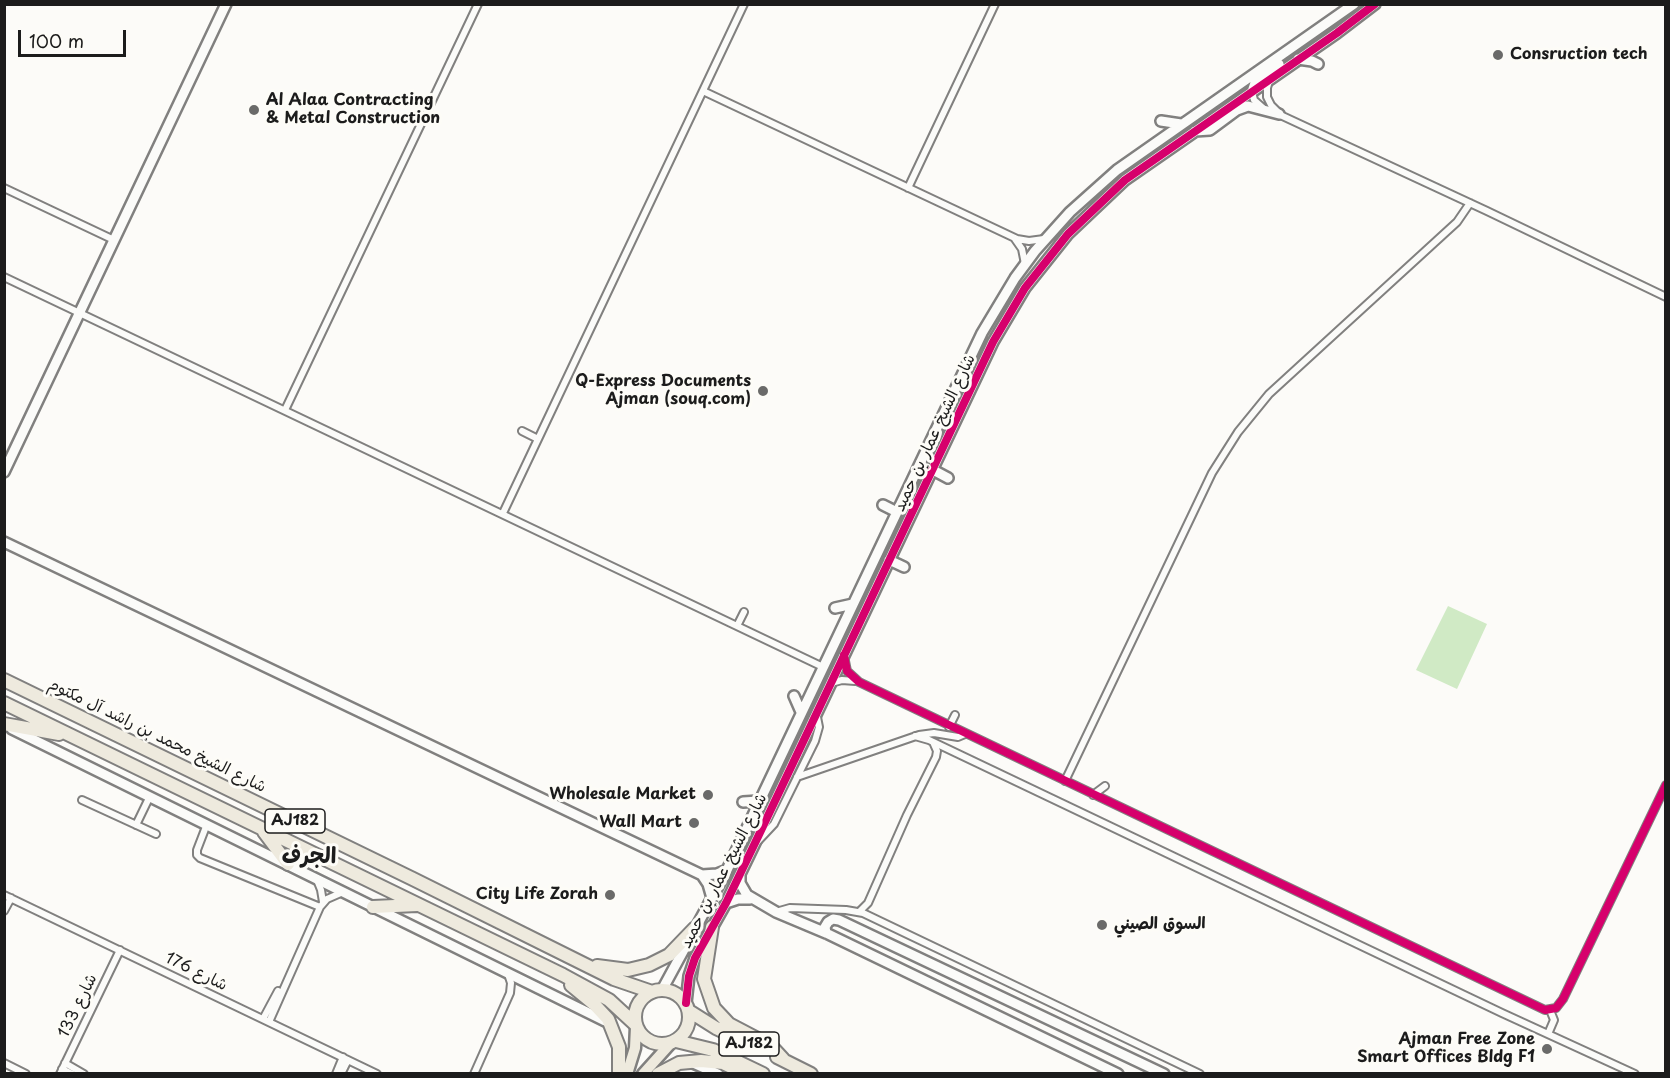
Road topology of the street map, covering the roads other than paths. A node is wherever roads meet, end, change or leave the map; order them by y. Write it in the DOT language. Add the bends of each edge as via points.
graph roads {
  1 [pos="226,4"];
  2 [pos="478,4"];
  3 [pos="744,4"];
  4 [pos="995,4"];
  5 [pos="1354,4"];
  6 [pos="1374,4"];
  7 [pos="1312,35"];
  8 [pos="1298,59"];
  9 [pos="1318,64"];
  10 [pos="1270,79"];
  11 [pos="703,91"];
  12 [pos="1252,92"];
  13 [pos="1280,114"];
  14 [pos="1161,121"];
  15 [pos="1181,124"];
  16 [pos="1195,131"];
  17 [pos="4,188"];
  18 [pos="908,188"];
  19 [pos="1470,203"];
  20 [pos="1012,237"];
  21 [pos="1047,238"];
  22 [pos="114,240"];
  23 [pos="1025,264"];
  24 [pos="4,277"];
  25 [pos="1665,297"];
  26 [pos="80,313"];
  27 [pos="285,410"];
  28 [pos="522,431"];
  29 [pos="538,439"];
  30 [pos="933,470"];
  31 [pos="4,472"];
  32 [pos="948,478"];
  33 [pos="883,505"];
  34 [pos="897,512"];
  35 [pos="503,513"];
  36 [pos="4,542"];
  37 [pos="889,560"];
  38 [pos="904,567"];
  39 [pos="853,604"];
  40 [pos="835,608"];
  41 [pos="744,612"];
  42 [pos="737,626"];
  43 [pos="844,655"];
  44 [pos="823,667"];
  45 [pos="4,680"];
  46 [pos="859,682"];
  47 [pos="831,683"];
  48 [pos="794,696"];
  49 [pos="4,702"];
  50 [pos="801,712"];
  51 [pos="816,712"];
  52 [pos="955,715"];
  53 [pos="4,724"];
  54 [pos="949,727"];
  55 [pos="965,734"];
  56 [pos="70,735"];
  57 [pos="915,736"];
  58 [pos="933,742"];
  59 [pos="797,777"];
  60 [pos="1065,782"];
  61 [pos="1665,785"];
  62 [pos="1105,786"];
  63 [pos="1093,795"];
  64 [pos="150,796"];
  65 [pos="82,800"];
  66 [pos="759,801"];
  67 [pos="743,802"];
  68 [pos="207,824"];
  69 [pos="136,825"];
  70 [pos="264,831"];
  71 [pos="156,834"];
  72 [pos="755,843"];
  73 [pos="288,864"];
  74 [pos="727,870"];
  75 [pos="740,874"];
  76 [pos="702,875"];
  77 [pos="316,879"];
  78 [pos="343,892"];
  79 [pos="8,896"];
  80 [pos="712,898"];
  81 [pos="750,898"];
  82 [pos="726,903"];
  83 [pos="321,904"];
  84 [pos="419,905"];
  85 [pos="373,907"];
  86 [pos="4,911"];
  87 [pos="776,912"];
  88 [pos="859,912"];
  89 [pos="712,927"];
  90 [pos="695,928"];
  91 [pos="826,933"];
  92 [pos="120,950"];
  93 [pos="584,964"];
  94 [pos="508,974"];
  95 [pos="562,975"];
  96 [pos="528,984"];
  97 [pos="657,991"];
  98 [pos="510,993"];
  99 [pos="688,1007"];
  100 [pos="1550,1010"];
  101 [pos="266,1020"];
  102 [pos="611,1025"];
  103 [pos="636,1025"];
  104 [pos="1548,1034"];
  105 [pos="673,1043"];
  106 [pos="345,1058"];
  107 [pos="783,1059"];
  108 [pos="688,1062"];
  109 [pos="4,1063"];
  110 [pos="62,1069"];
  111 [pos="26,1074"];
  112 [pos="72,1074"];
  113 [pos="84,1074"];
  114 [pos="336,1074"];
  115 [pos="340,1074"];
  116 [pos="377,1074"];
  117 [pos="474,1074"];
  118 [pos="618,1074"];
  119 [pos="627,1074"];
  120 [pos="643,1074"];
  121 [pos="658,1074"];
  122 [pos="718,1074"];
  123 [pos="746,1074"];
  124 [pos="763,1074"];
  125 [pos="811,1074"];
  126 [pos="1118,1074"];
  127 [pos="1164,1074"];
  128 [pos="1200,1074"];
  129 [pos="1635,1074"];
  1 -- 22 [label="street"];
  2 -- 27 [label="street"];
  3 -- 11 [label="street"];
  4 -- 18 [label="street"];
  5 -- 7 [label="street, شارع الشيخ عمار بن حميد"];
  6 -- 8 [label="street, شارع الشيخ عمار بن حميد"];
  7 -- 12 [label="street" via="1305,45 1256,80"];
  7 -- 15 [label="street, شارع الشيخ عمار بن حميد"];
  8 -- 9 [label="street"];
  8 -- 10 [label="street, شارع الشيخ عمار بن حميد"];
  10 -- 12 [label="street, شارع الشيخ عمار بن حميد"];
  10 -- 13 [label="street" via="1267,97"];
  11 -- 18 [label="street"];
  11 -- 29 [label="street"];
  12 -- 13 [label="street" via="1260,106"];
  12 -- 16 [label="street, شارع الشيخ عمار بن حميد"];
  13 -- 16 [label="street" via="1248,106 1210,130"];
  13 -- 19 [label="street"];
  14 -- 15 [label="street"];
  15 -- 21 [label="street, شارع الشيخ عمار بن حميد" via="1105,180"];
  16 -- 30 [label="street, شارع الشيخ عمار بن حميد" via="1104,198 1046,260 1000,328"];
  17 -- 22 [label="street"];
  18 -- 20 [label="street"];
  19 -- 25 [label="street"];
  19 -- 60 [label="street" via="1456,222 1269,394 1238,432 1201,495"];
  20 -- 21 [label="street" via="1029,242"];
  20 -- 23 [label="street" via="1022,249"];
  21 -- 23 [label="street, شارع الشيخ عمار بن حميد"];
  22 -- 26 [label="street"];
  23 -- 34 [label="street, شارع الشيخ عمار بن حميد" via="982,333"];
  24 -- 26 [label="street"];
  26 -- 27 [label="street"];
  26 -- 31 [label="street"];
  27 -- 35 [label="street"];
  28 -- 29 [label="street"];
  29 -- 35 [label="street"];
  30 -- 32 [label="street"];
  30 -- 37 [label="street, شارع الشيخ عمار بن حميد"];
  33 -- 34 [label="street"];
  34 -- 39 [label="street, شارع الشيخ عمار بن حميد"];
  35 -- 42 [label="street"];
  36 -- 76 [label="street"];
  37 -- 38 [label="street"];
  37 -- 43 [label="street, شارع الشيخ عمار بن حميد"];
  39 -- 40 [label="street"];
  39 -- 44 [label="street, شارع الشيخ عمار بن حميد"];
  41 -- 42 [label="street"];
  42 -- 44 [label="street"];
  43 -- 46 [label="street" via="847,671"];
  43 -- 47 [label="street, شارع الشيخ عمار بن حميد"];
  44 -- 50 [label="street, شارع الشيخ عمار بن حميد"];
  45 -- 93 [label="highway, شارع الشيخ محمد بن راشد آل مكتوم / AJ182"];
  46 -- 47 [label="street"];
  46 -- 54 [label="street"];
  47 -- 51 [label="street, شارع الشيخ عمار بن حميد"];
  48 -- 50 [label="street"];
  49 -- 56 [label="highway, AJ182"];
  50 -- 66 [label="street, شارع الشيخ عمار بن حميد"];
  51 -- 59 [label="street" via="817,737"];
  51 -- 72 [label="street, شارع الشيخ عمار بن حميد"];
  52 -- 54 [label="street"];
  53 -- 56 [label="highway"];
  53 -- 64 [label="street"];
  54 -- 55 [label="street"];
  55 -- 57 [label="street"];
  55 -- 60 [label="street"];
  56 -- 70 [label="highway, AJ182"];
  57 -- 58 [label="street"];
  57 -- 59 [label="street"];
  58 -- 88 [label="street" via="936,757 868,903"];
  58 -- 104 [label="street"];
  59 -- 72 [label="street" via="771,829"];
  60 -- 63 [label="street"];
  61 -- 100 [label="street" via="1563,999"];
  62 -- 63 [label="street"];
  63 -- 100 [label="street" via="1538,1008"];
  64 -- 68 [label="street"];
  64 -- 69 [label="street"];
  65 -- 69 [label="street"];
  66 -- 67 [label="street"];
  66 -- 74 [label="street, شارع الشيخ عمار بن حميد"];
  68 -- 73 [label="street"];
  68 -- 83 [label="street" via="197,850 200,858"];
  69 -- 71 [label="street"];
  70 -- 73 [label="highway"];
  70 -- 84 [label="highway, AJ182"];
  72 -- 75 [label="street, شارع الشيخ عمار بن حميد"];
  73 -- 77 [label="street"];
  74 -- 76 [label="street"];
  74 -- 80 [label="street, شارع الشيخ عمار بن حميد"];
  75 -- 81 [label="street" via="742,888"];
  75 -- 82 [label="street, شارع الشيخ عمار بن حميد"];
  76 -- 80 [label="street"];
  77 -- 78 [label="street"];
  77 -- 83 [label="street"];
  78 -- 83 [label="street"];
  78 -- 85 [label="street"];
  79 -- 86 [label="street"];
  79 -- 92 [label="street, شارع 176"];
  80 -- 90 [label="street, شارع الشيخ عمار بن حميد"];
  81 -- 82 [label="street"];
  81 -- 87 [label="street"];
  82 -- 89 [label="street, شارع الشيخ عمار بن حميد"];
  83 -- 101 [label="street"];
  84 -- 85 [label="highway"];
  84 -- 95 [label="highway, AJ182"];
  85 -- 94 [label="street"];
  87 -- 88 [label="street" via="790,908"];
  87 -- 91 [label="street"];
  88 -- 128 [label="street"];
  89 -- 99 [label="street, شارع الشيخ عمار بن حميد" via="688,976"];
  89 -- 107 [label="highway" via="704,979 714,1008 729,1024 771,1046"];
  90 -- 93 [label="highway" via="669,955 649,965 628,970"];
  90 -- 97 [label="street, شارع الشيخ عمار بن حميد" via="679,961"];
  91 -- 126 [label="street"];
  91 -- 127 [label="street" via="828,922 839,920"];
  92 -- 101 [label="street, شارع 176"];
  92 -- 110 [label="street, شارع 133"];
  93 -- 97 [label="highway, شارع الشيخ محمد بن راشد آل مكتوم / AJ182" via="624,984"];
  94 -- 96 [label="street"];
  94 -- 98 [label="street"];
  95 -- 102 [label="highway" via="602,1011"];
  95 -- 103 [label="highway, AJ182" via="609,1000"];
  96 -- 98 [label="street"];
  96 -- 102 [label="street"];
  97 -- 99 [label="highway" via="676,993"];
  97 -- 103 [label="highway" via="638,1005"];
  98 -- 117 [label="street"];
  99 -- 105 [label="highway" via="688,1028"];
  99 -- 107 [label="highway, AJ182" via="716,1028"];
  100 -- 104 [label="street" via="1554,1020"];
  101 -- 106 [label="street, شارع 176"];
  102 -- 118 [label="highway" via="619,1047"];
  103 -- 105 [label="highway" via="650,1042"];
  103 -- 119 [label="main road" via="635,1048"];
  104 -- 129 [label="street"];
  105 -- 120 [label="main road"];
  105 -- 124 [label="highway, AJ182" via="713,1050"];
  106 -- 114 [label="street"];
  106 -- 115 [label="street"];
  106 -- 116 [label="street, شارع 176"];
  107 -- 125 [label="highway, AJ182"];
  108 -- 121 [label="highway" via="672,1065"];
  108 -- 122 [label="street"];
  108 -- 123 [label="highway" via="729,1065"];
  109 -- 111 [label="street"];
  110 -- 112 [label="street"];
  110 -- 113 [label="street"];
}
